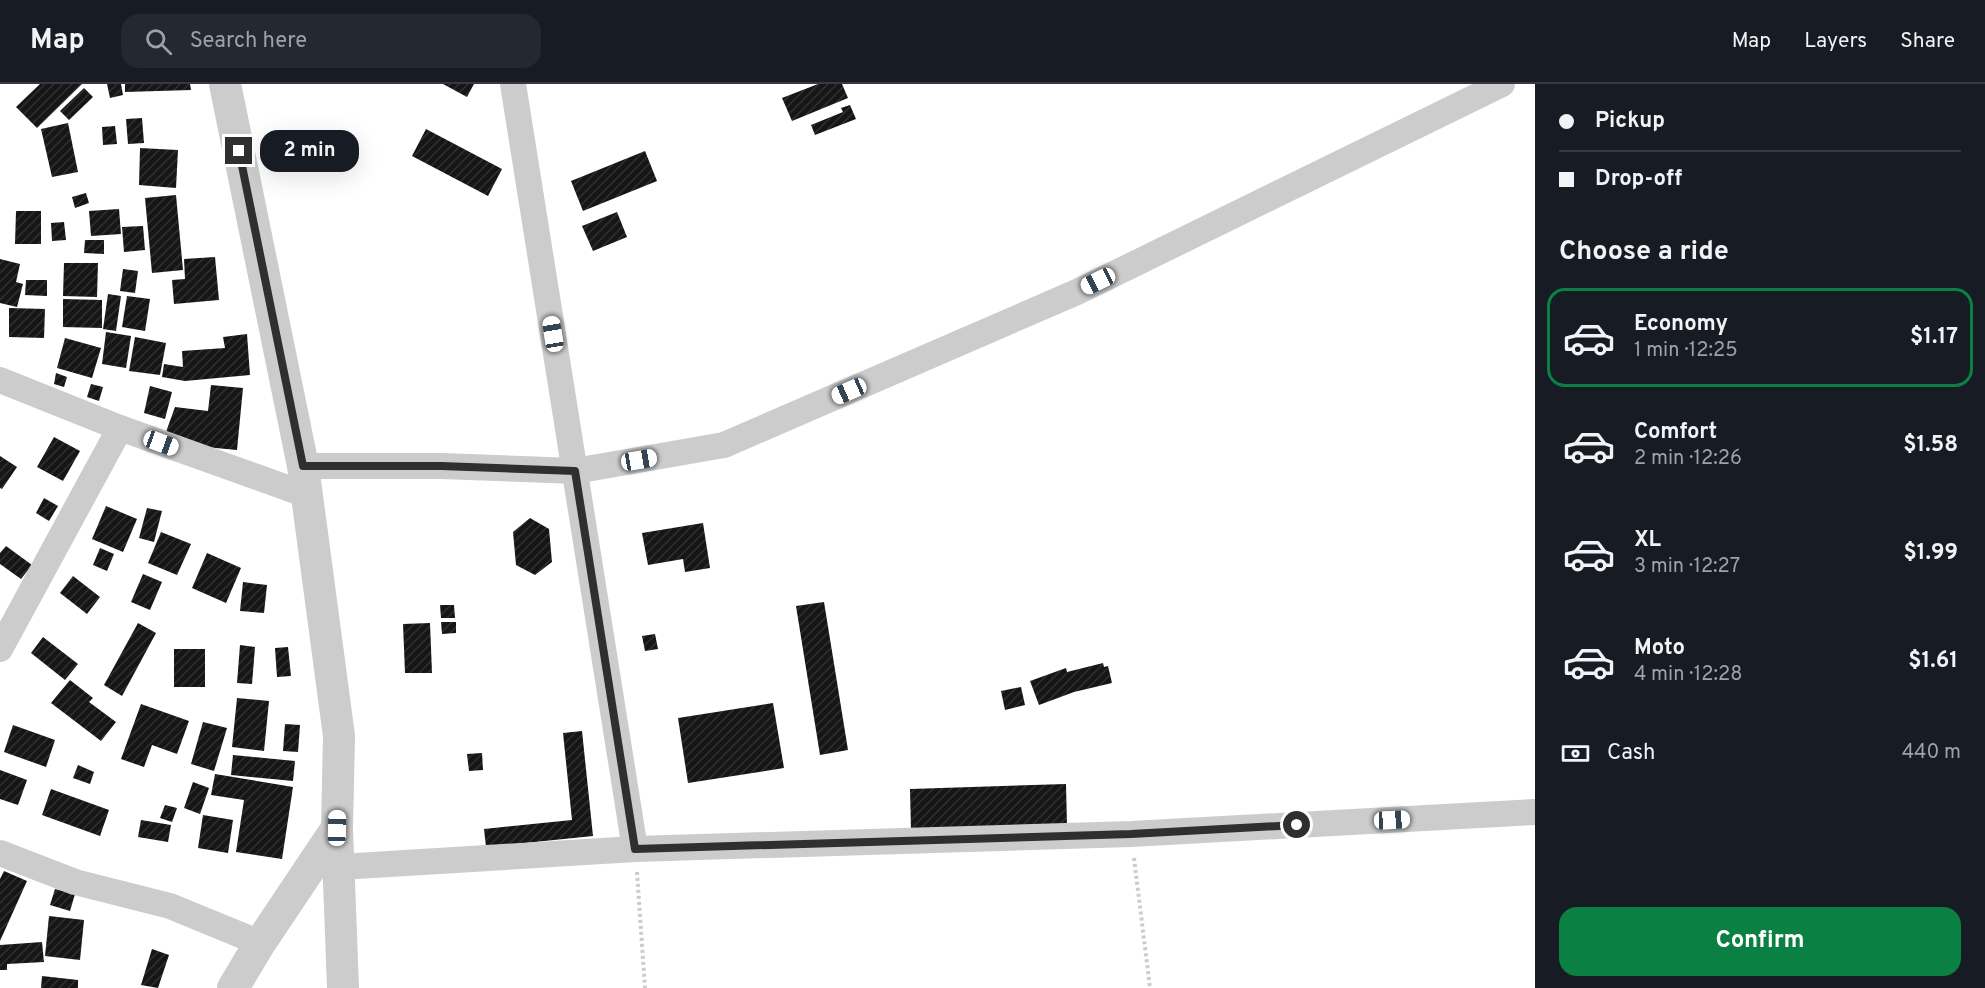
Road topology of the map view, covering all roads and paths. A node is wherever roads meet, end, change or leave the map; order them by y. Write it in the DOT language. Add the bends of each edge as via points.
graph roads {
  1 [pos="225,84"];
  2 [pos="513,84"];
  3 [pos="1502,84"];
  4 [pos="0,380"];
  5 [pos="120,428"];
  6 [pos="575,471"];
  7 [pos="305,481"];
  8 [pos="0,649"];
  9 [pos="1535,812"];
  10 [pos="337,828"];
  11 [pos="1131,834"];
  12 [pos="635,849"];
  13 [pos="0,853"];
  14 [pos="340,867"];
  15 [pos="260,943"];
  16 [pos="233,988"];
  17 [pos="343,988"];
  18 [pos="645,988"];
  19 [pos="1150,988"];
  1 -- 7 [label="street"];
  2 -- 6 [label="street"];
  3 -- 6 [label="street" via="1077,292 724,445"];
  4 -- 5 [label="street"];
  5 -- 7 [label="street"];
  5 -- 8 [label="street"];
  6 -- 7 [label="street" via="441,466"];
  6 -- 12 [label="street"];
  7 -- 10 [label="street" via="339,736"];
  9 -- 11 [label="street"];
  10 -- 14 [label="street"];
  10 -- 15 [label="street"];
  11 -- 12 [label="street"];
  11 -- 19 [label="path"];
  12 -- 14 [label="street"];
  12 -- 18 [label="path"];
  13 -- 15 [label="street" via="75,882 170,906"];
  14 -- 17 [label="street"];
  15 -- 16 [label="street"];
}
